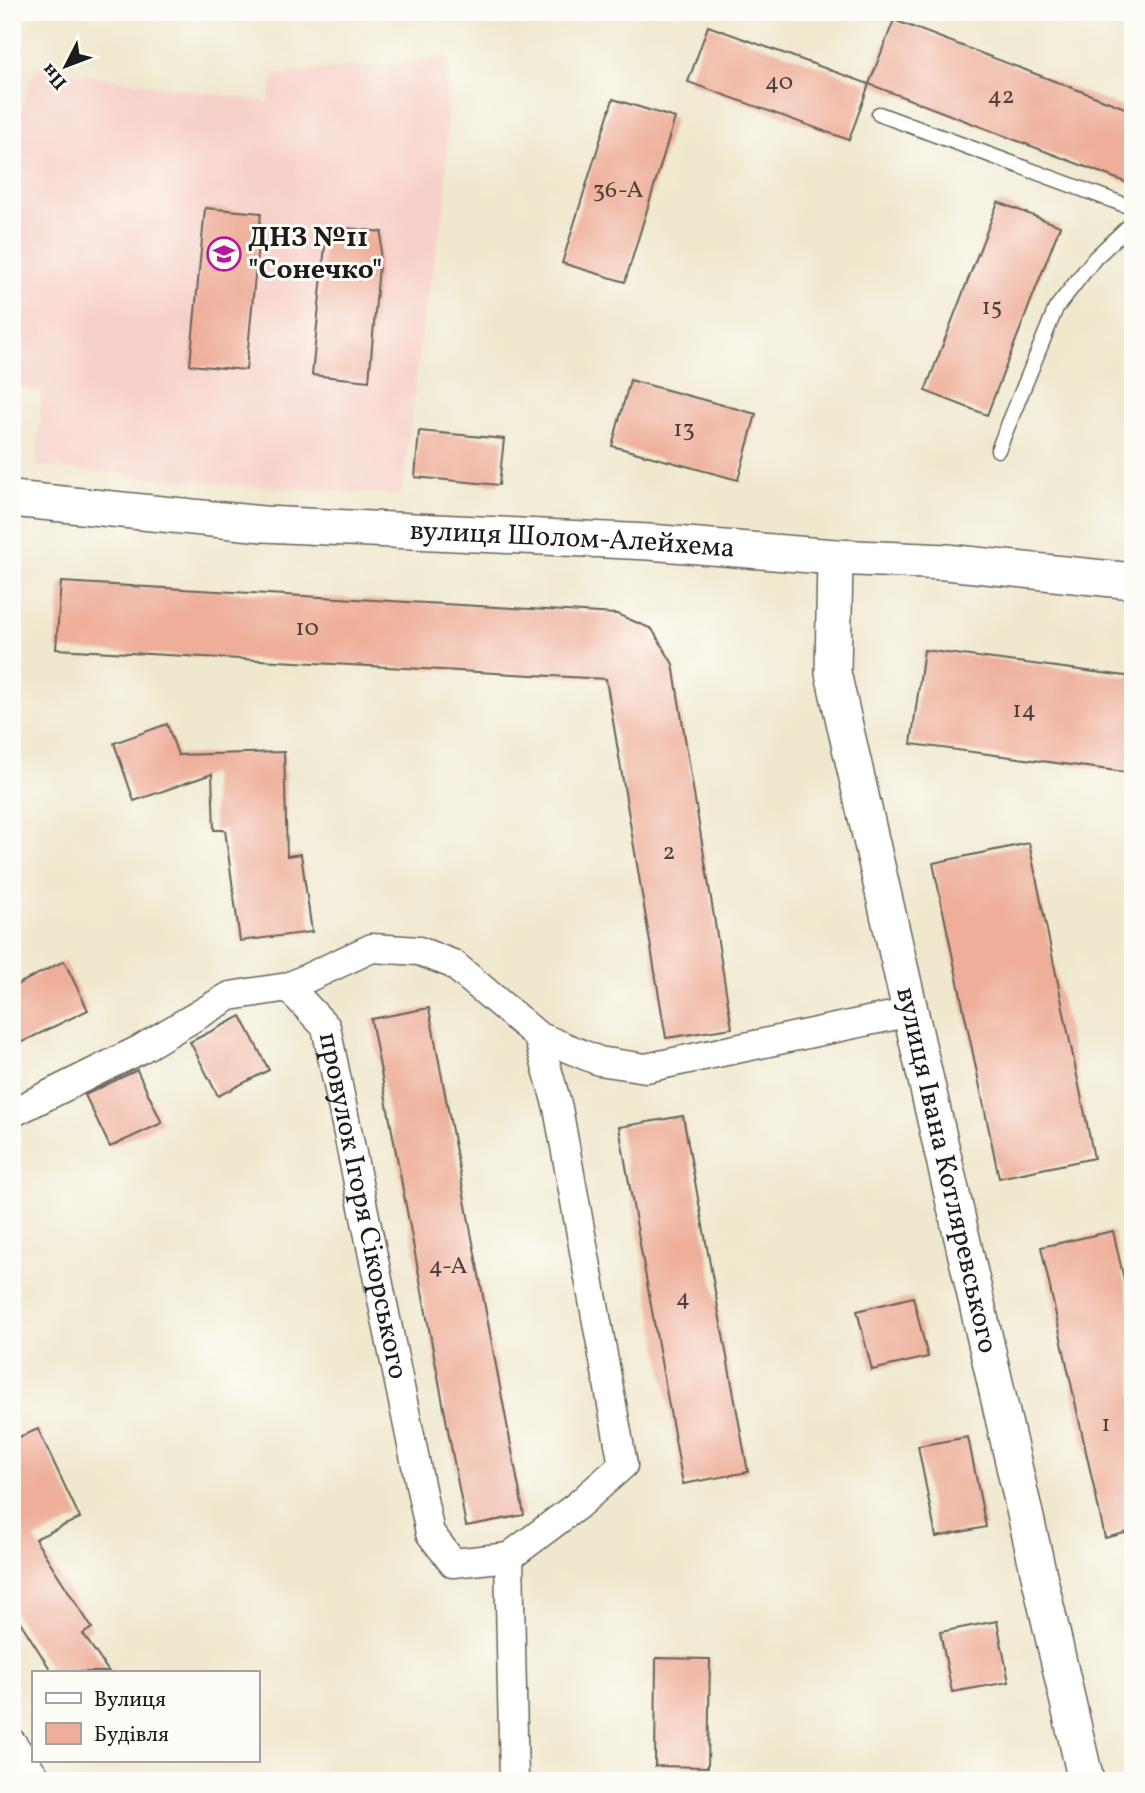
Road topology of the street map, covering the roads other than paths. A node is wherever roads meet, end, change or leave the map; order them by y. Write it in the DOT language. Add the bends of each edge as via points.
graph roads {
  1 [pos="879,114"];
  2 [pos="1133,208"];
  3 [pos="1133,222"];
  4 [pos="998,450"];
  5 [pos="12,499"];
  6 [pos="835,557"];
  7 [pos="1133,581"];
  8 [pos="288,987"];
  9 [pos="911,1012"];
  10 [pos="538,1036"];
  11 [pos="12,1113"];
  12 [pos="509,1558"];
  13 [pos="12,1743"];
  14 [pos="38,1781"];
  15 [pos="514,1781"];
  16 [pos="1086,1781"];
  1 -- 2 [label="lane"];
  3 -- 4 [label="lane" via="1095,258 1056,308"];
  5 -- 6 [label="street, вулиця Шолом-Алейхема" via="263,524 649,542"];
  6 -- 7 [label="street, вулиця Шолом-Алейхема" via="946,562"];
  6 -- 9 [label="street, вулиця Івана Котляревського" via="833,673"];
  8 -- 10 [label="street" via="372,948 419,951 453,964"];
  8 -- 11 [label="street" via="230,996 139,1049"];
  8 -- 12 [label="street, провулок Ігоря Сікорського" via="326,1027 430,1534 453,1563"];
  9 -- 10 [label="street" via="646,1068 599,1061"];
  9 -- 16 [label="street, вулиця Івана Котляревського"];
  10 -- 12 [label="street" via="558,1108 623,1465"];
  12 -- 15 [label="street"];
  13 -- 14 [label="street"];
}
